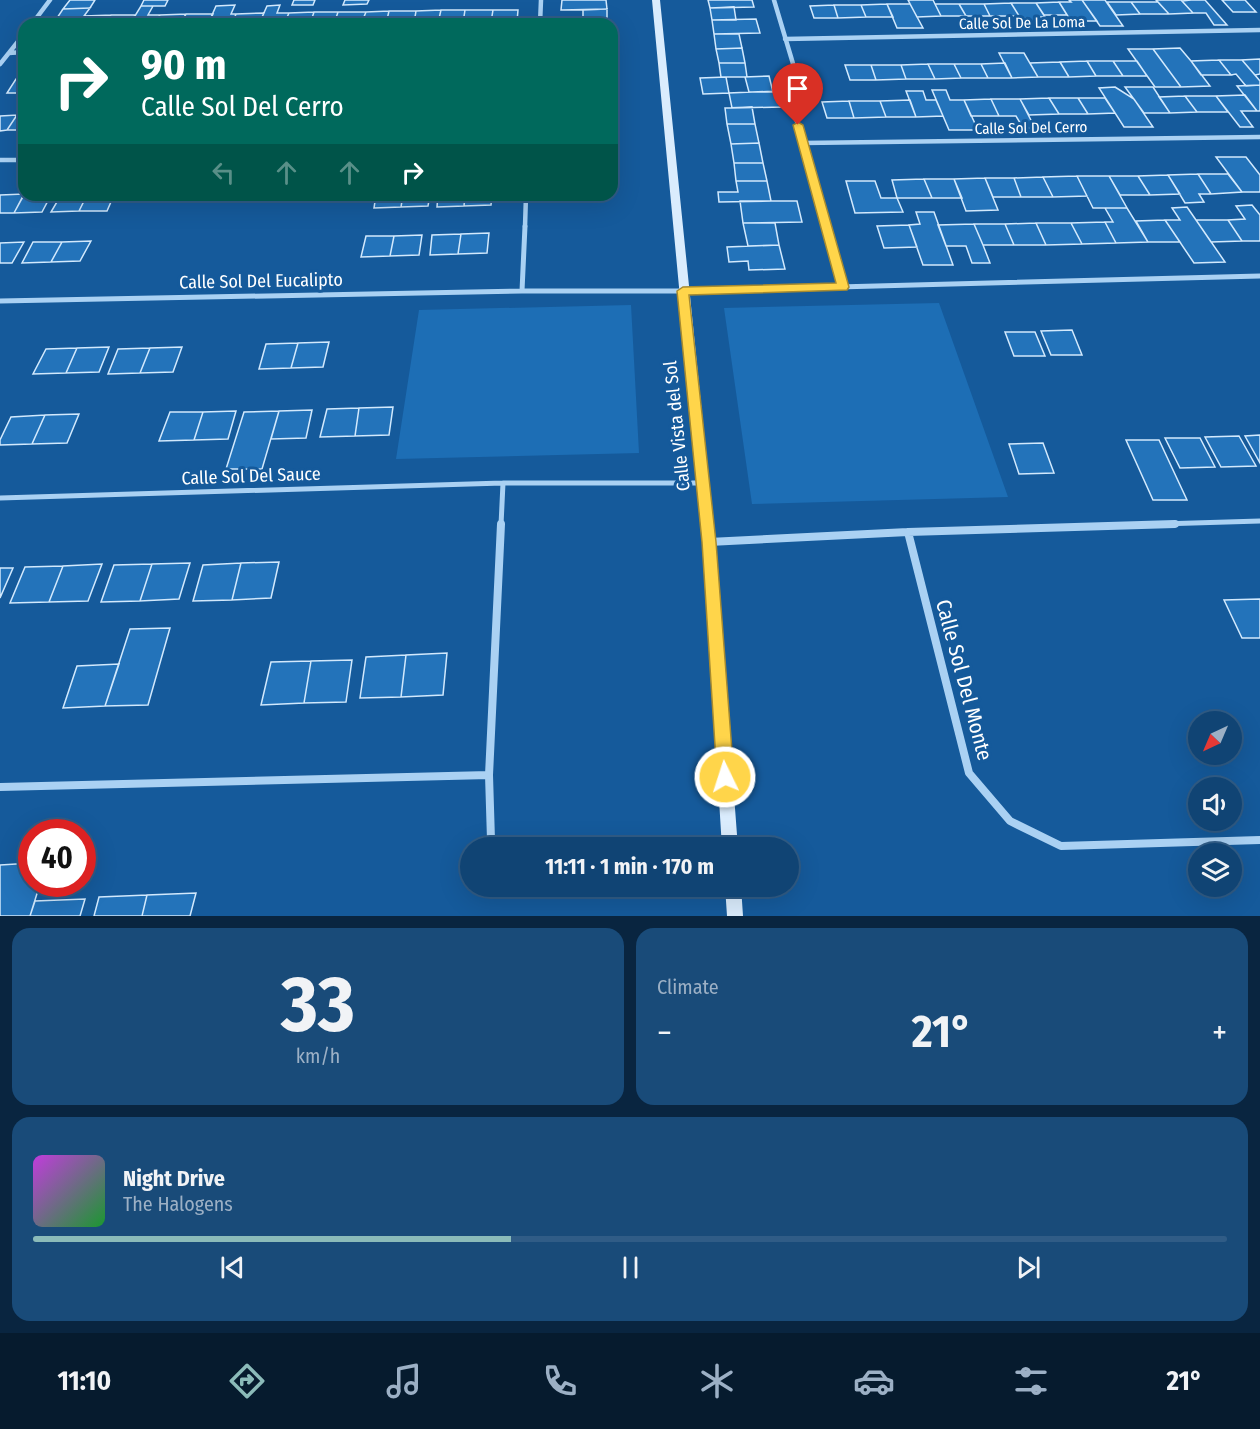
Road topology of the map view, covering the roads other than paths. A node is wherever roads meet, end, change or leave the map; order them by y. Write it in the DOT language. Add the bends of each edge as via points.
graph roads {
  1 [pos="50,0"];
  2 [pos="541,0"];
  3 [pos="656,0"];
  4 [pos="774,0"];
  5 [pos="36,18"];
  6 [pos="540,18"];
  7 [pos="1260,30"];
  8 [pos="785,39"];
  9 [pos="18,41"];
  10 [pos="18,52"];
  11 [pos="9,53"];
  12 [pos="0,64"];
  13 [pos="794,67"];
  14 [pos="793,107"];
  15 [pos="1260,137"];
  16 [pos="803,144"];
  17 [pos="0,160"];
  18 [pos="18,160"];
  19 [pos="526,201"];
  20 [pos="1260,276"];
  21 [pos="843,287"];
  22 [pos="522,291"];
  23 [pos="683,291"];
  24 [pos="0,301"];
  25 [pos="502,483"];
  26 [pos="703,483"];
  27 [pos="0,498"];
  28 [pos="1260,521"];
  29 [pos="908,532"];
  30 [pos="709,542"];
  31 [pos="489,775"];
  32 [pos="0,787"];
  33 [pos="491,837"];
  34 [pos="729,837"];
  35 [pos="1260,840"];
  36 [pos="734,897"];
  37 [pos="735,916"];
  1 -- 5 [label="street"];
  2 -- 6 [label="street"];
  3 -- 23 [label="street, Calle Vista del Sol"];
  4 -- 8 [label="street"];
  7 -- 8 [label="street, Calle Sol De La Loma"];
  8 -- 13 [label="street"];
  9 -- 11 [label="street"];
  10 -- 11 [label="street"];
  11 -- 12 [label="street"];
  14 -- 16 [label="street"];
  15 -- 16 [label="street, Calle Sol Del Cerro"];
  16 -- 21 [label="street"];
  17 -- 18 [label="street"];
  19 -- 22 [label="street"];
  20 -- 21 [label="street"];
  21 -- 23 [label="street"];
  22 -- 23 [label="street, Calle Sol Del Eucalipto"];
  22 -- 24 [label="street, Calle Sol Del Eucalipto"];
  23 -- 26 [label="street, Calle Vista del Sol"];
  25 -- 26 [label="street, Calle Sol Del Sauce"];
  25 -- 27 [label="street, Calle Sol Del Sauce"];
  25 -- 31 [label="street"];
  26 -- 30 [label="street, Calle Vista del Sol"];
  28 -- 29 [label="street"];
  29 -- 30 [label="street"];
  29 -- 35 [label="street, Calle Sol Del Monte" via="969,773 1010,821 1061,846"];
  30 -- 34 [label="street, Calle Vista del Sol"];
  31 -- 32 [label="street"];
  31 -- 33 [label="street"];
  36 -- 37 [label="street"];
}
